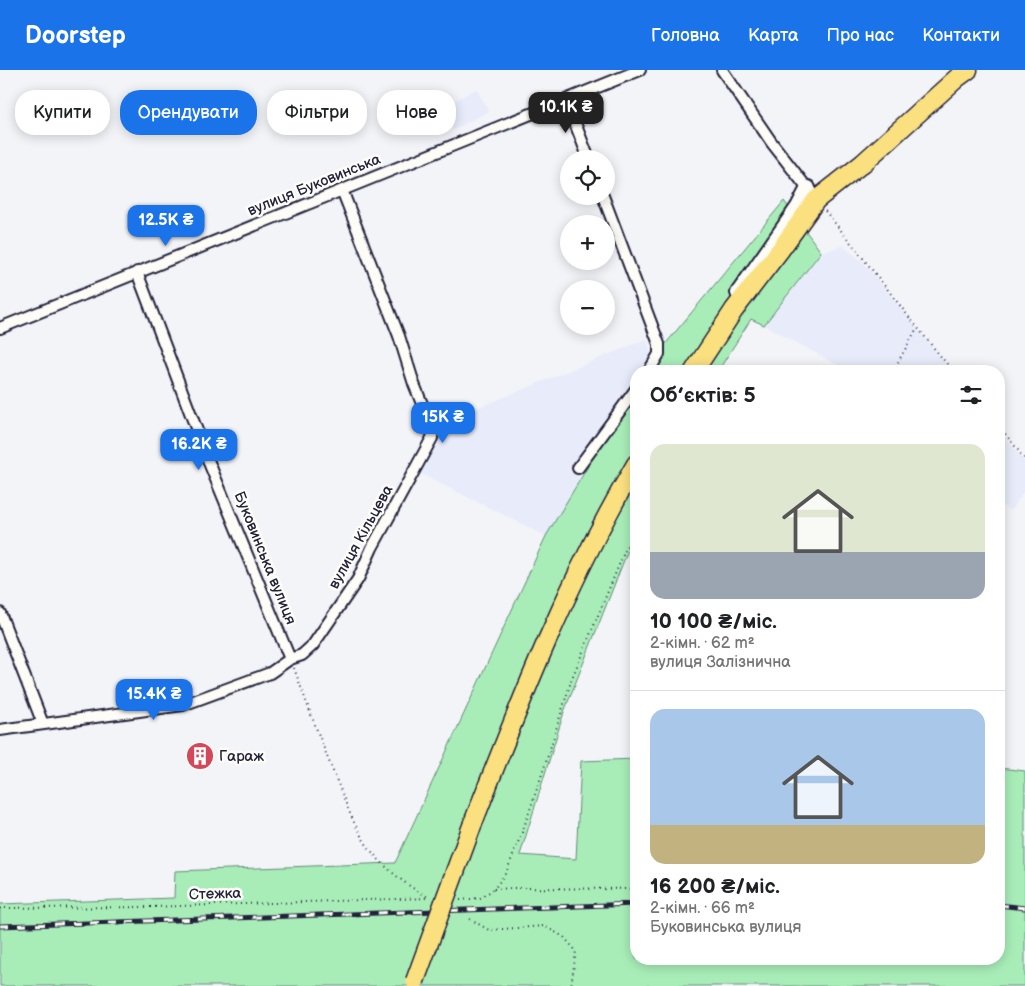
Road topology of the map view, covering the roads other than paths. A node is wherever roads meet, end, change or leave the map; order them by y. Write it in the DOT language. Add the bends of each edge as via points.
graph roads {
  1 [pos="640,70"];
  2 [pos="722,70"];
  3 [pos="968,70"];
  4 [pos="566,100"];
  5 [pos="585,150"];
  6 [pos="342,190"];
  7 [pos="812,194"];
  8 [pos="606,205"];
  9 [pos="137,272"];
  10 [pos="0,328"];
  11 [pos="653,365"];
  12 [pos="698,365"];
  13 [pos="630,397"];
  14 [pos="578,468"];
  15 [pos="630,474"];
  16 [pos="0,613"];
  17 [pos="290,659"];
  18 [pos="43,724"];
  19 [pos="0,730"];
  20 [pos="414,984"];
  1 -- 4 [label="street, вулиця Буковинська"];
  2 -- 7 [label="street"];
  3 -- 7 [label="highway" via="863,163"];
  4 -- 5 [label="street"];
  4 -- 6 [label="street, вулиця Буковинська"];
  6 -- 9 [label="street, вулиця Буковинська"];
  6 -- 17 [label="street, вулиця Кільцева" via="433,431 358,579 313,645 302,655"];
  7 -- 12 [label="highway" via="780,250 734,310"];
  8 -- 11 [label="street" via="659,344 659,354"];
  9 -- 10 [label="street, вулиця Буковинська"];
  9 -- 17 [label="street, Буковинська вулиця" via="210,465"];
  13 -- 14 [label="street"];
  15 -- 20 [label="highway, bridge" via="555,620 473,823"];
  16 -- 18 [label="street"];
  17 -- 18 [label="street, вулиця Кільцева" via="270,673 183,705"];
  18 -- 19 [label="street, вулиця Кільцева"];
}
